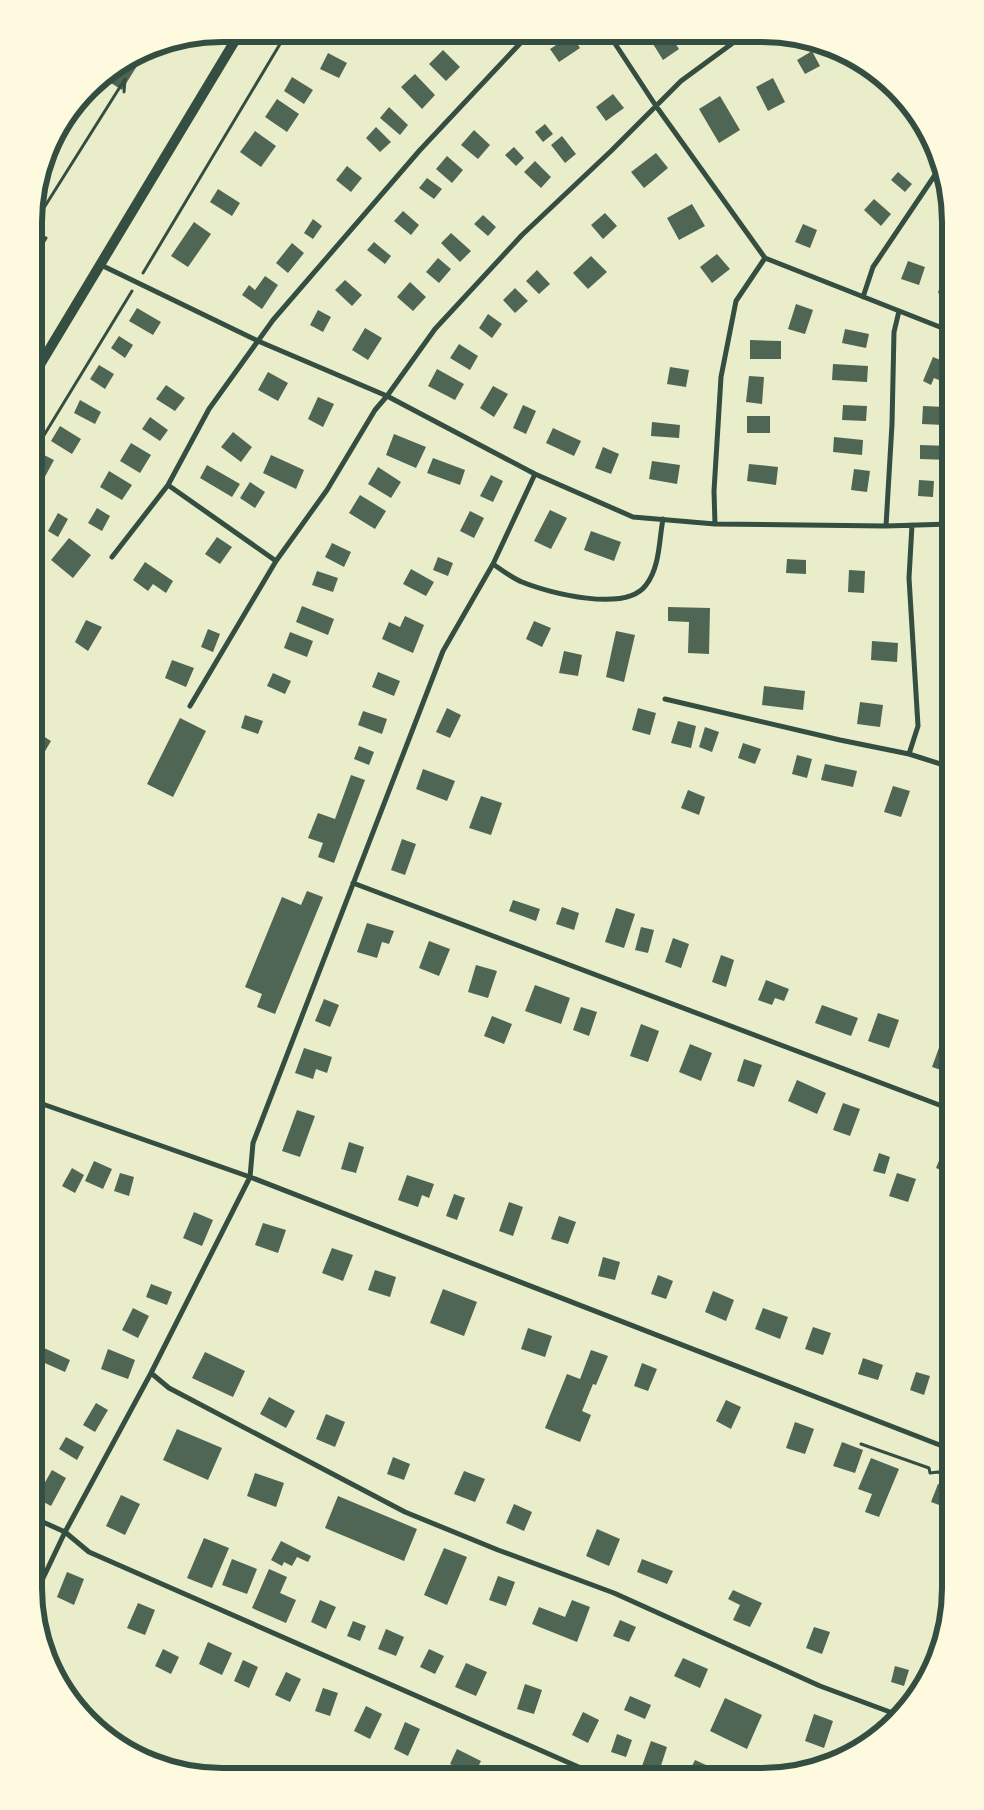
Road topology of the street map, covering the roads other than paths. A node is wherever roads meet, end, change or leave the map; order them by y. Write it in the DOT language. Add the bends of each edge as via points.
graph roads {
  1 [pos="234,42"];
  2 [pos="521,42"];
  3 [pos="614,42"];
  4 [pos="734,42"];
  5 [pos="656,106"];
  6 [pos="935,175"];
  7 [pos="765,258"];
  8 [pos="101,265"];
  9 [pos="864,296"];
  10 [pos="900,311"];
  11 [pos="942,328"];
  12 [pos="258,341"];
  13 [pos="42,362"];
  14 [pos="387,396"];
  15 [pos="536,474"];
  16 [pos="168,485"];
  17 [pos="663,519"];
  18 [pos="715,524"];
  19 [pos="942,524"];
  20 [pos="912,525"];
  21 [pos="886,526"];
  22 [pos="112,557"];
  23 [pos="276,561"];
  24 [pos="493,564"];
  25 [pos="665,699"];
  26 [pos="190,706"];
  27 [pos="909,754"];
  28 [pos="942,765"];
  29 [pos="353,883"];
  30 [pos="42,1104"];
  31 [pos="942,1106"];
  32 [pos="250,1177"];
  33 [pos="150,1373"];
  34 [pos="942,1446"];
  35 [pos="42,1522"];
  36 [pos="64,1532"];
  37 [pos="42,1580"];
  38 [pos="891,1712"];
  39 [pos="581,1768"];
  1 -- 8 [label="main road"];
  2 -- 12 [label="street" via="420,150"];
  3 -- 5 [label="street"];
  4 -- 5 [label="street" via="681,81"];
  5 -- 7 [label="street"];
  5 -- 14 [label="street" via="522,235 435,329"];
  6 -- 9 [label="street" via="873,267"];
  7 -- 9 [label="street"];
  7 -- 18 [label="street" via="736,302 721,377"];
  8 -- 12 [label="street"];
  8 -- 13 [label="main road"];
  9 -- 10 [label="street"];
  10 -- 11 [label="street"];
  10 -- 21 [label="street" via="894,332"];
  12 -- 14 [label="street"];
  12 -- 16 [label="street" via="209,409"];
  14 -- 15 [label="street"];
  14 -- 23 [label="street" via="374,410 327,490"];
  15 -- 17 [label="street" via="633,517"];
  15 -- 24 [label="street"];
  16 -- 22 [label="street"];
  16 -- 23 [label="street"];
  17 -- 18 [label="street"];
  17 -- 24 [label="street" via="658,557 646,587 637,594 619,599 599,600 557,594 521,582"];
  18 -- 21 [label="street"];
  19 -- 20 [label="street"];
  20 -- 21 [label="street"];
  20 -- 27 [label="street" via="909,578 918,726"];
  23 -- 26 [label="street"];
  24 -- 29 [label="street" via="443,652"];
  25 -- 27 [label="street"];
  27 -- 28 [label="street"];
  29 -- 31 [label="street"];
  29 -- 32 [label="street" via="253,1143"];
  30 -- 32 [label="street"];
  32 -- 33 [label="street"];
  32 -- 34 [label="street"];
  33 -- 36 [label="street"];
  33 -- 38 [label="street" via="170,1388 405,1512 614,1593 820,1686"];
  35 -- 36 [label="street"];
  36 -- 37 [label="street"];
  36 -- 39 [label="street" via="89,1552"];
}
